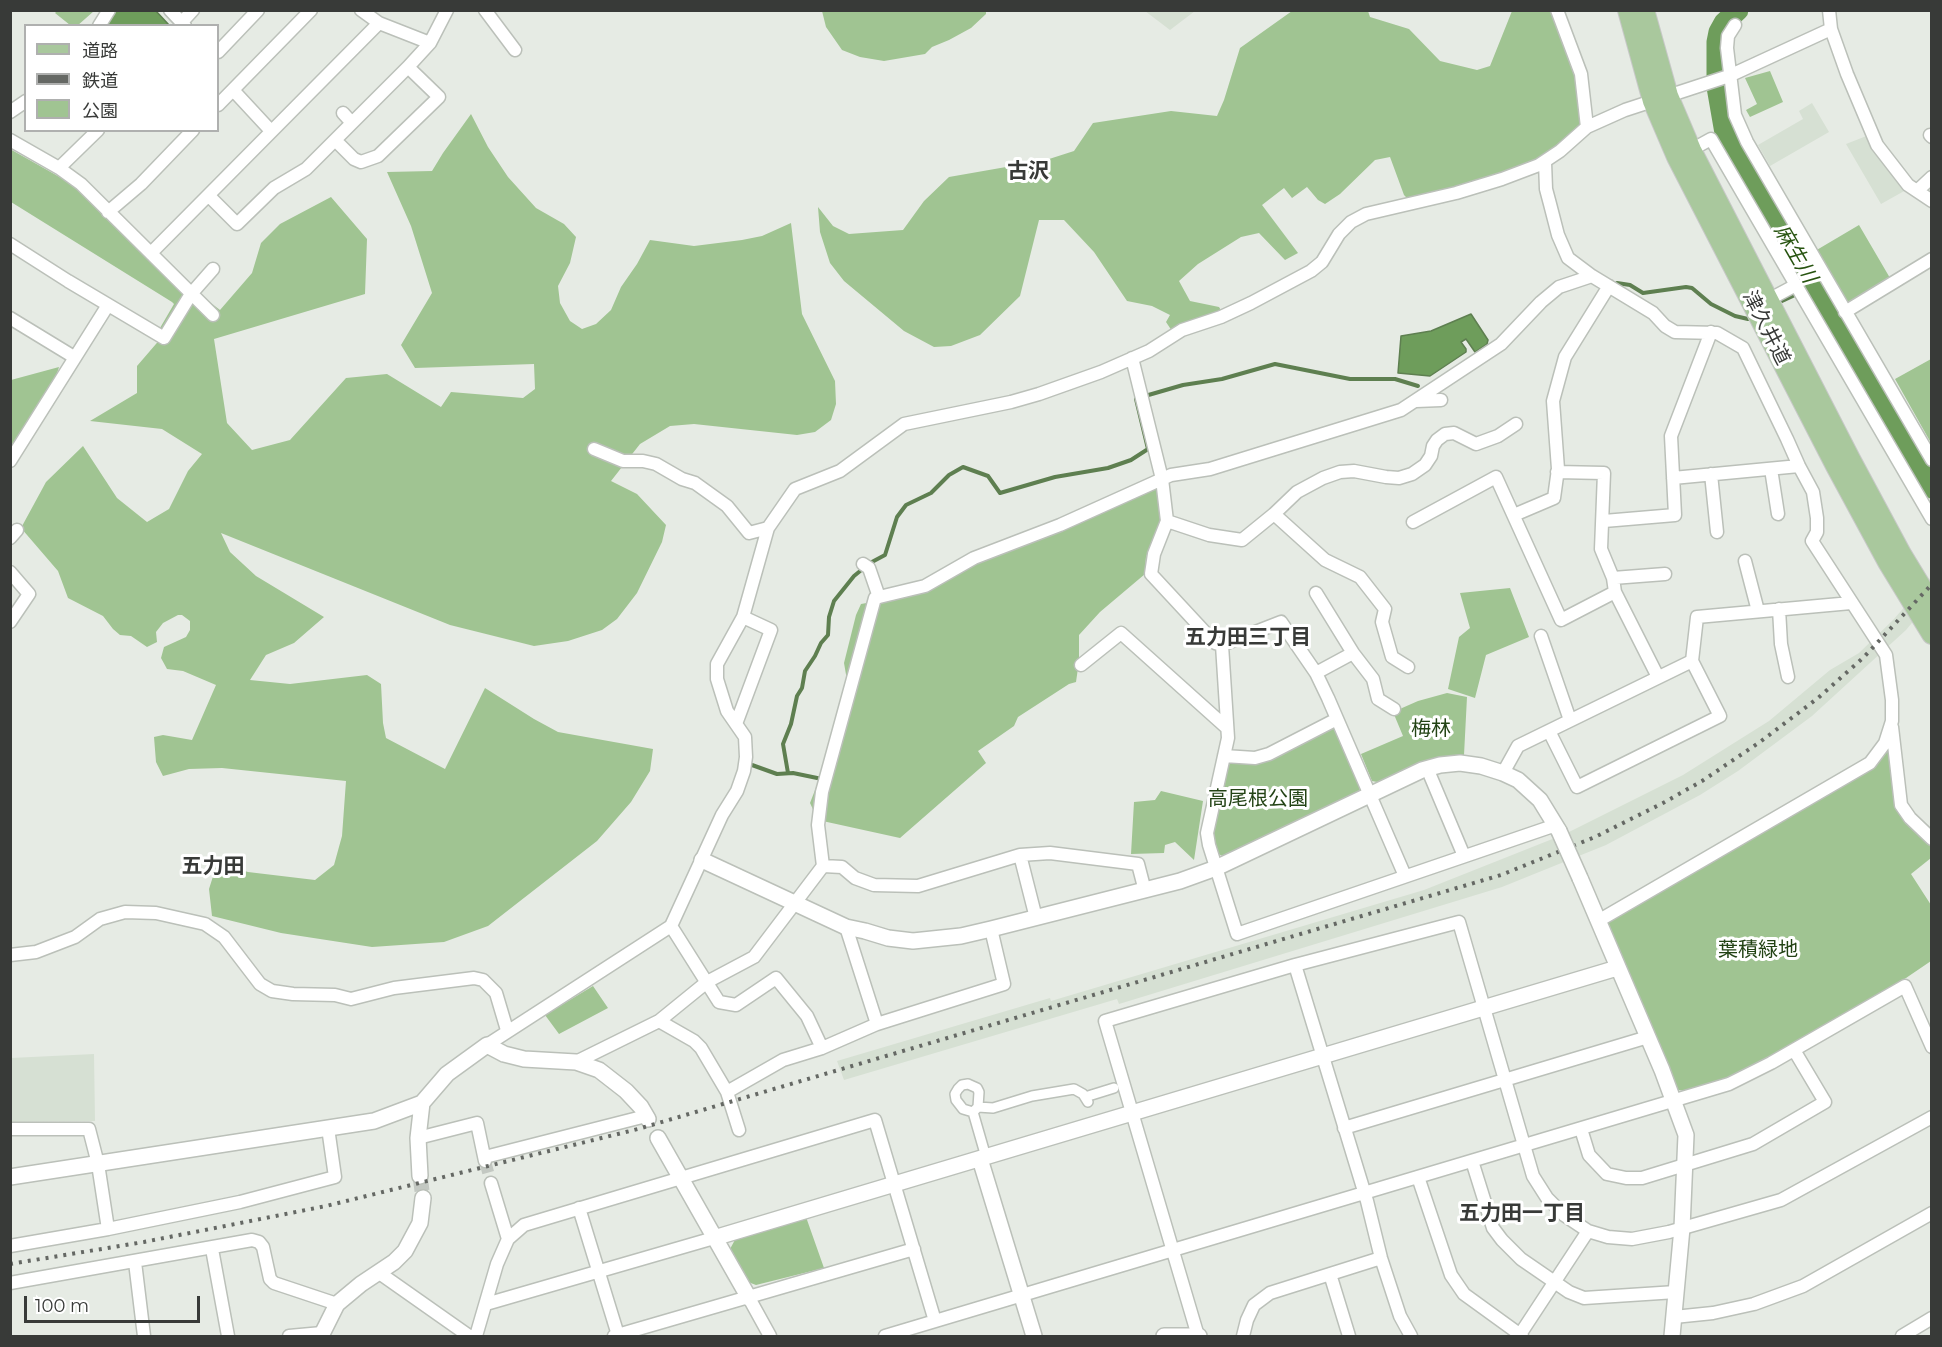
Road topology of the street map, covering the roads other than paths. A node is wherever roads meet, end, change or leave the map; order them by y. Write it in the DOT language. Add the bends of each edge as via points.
graph roads {
  1 [pos="109,10"];
  2 [pos="170,10"];
  3 [pos="193,10"];
  4 [pos="258,10"];
  5 [pos="311,10"];
  6 [pos="361,10"];
  7 [pos="447,10"];
  8 [pos="485,10"];
  9 [pos="1557,10"];
  10 [pos="1628,10"];
  11 [pos="1644,10"];
  12 [pos="1829,10"];
  13 [pos="379,23"];
  14 [pos="100,24"];
  15 [pos="184,24"];
  16 [pos="1735,25"];
  17 [pos="1831,29"];
  18 [pos="430,43"];
  19 [pos="515,50"];
  20 [pos="219,51"];
  21 [pos="408,67"];
  22 [pos="1726,76"];
  23 [pos="233,90"];
  24 [pos="1661,99"];
  25 [pos="24,102"];
  26 [pos="219,104"];
  27 [pos="10,112"];
  28 [pos="343,113"];
  29 [pos="352,123"];
  30 [pos="1587,127"];
  31 [pos="271,131"];
  32 [pos="96,132"];
  33 [pos="191,132"];
  34 [pos="10,140"];
  35 [pos="335,140"];
  36 [pos="1691,150"];
  37 [pos="1545,162"];
  38 [pos="59,168"];
  39 [pos="1932,177"];
  40 [pos="1917,191"];
  41 [pos="209,196"];
  42 [pos="1932,201"];
  43 [pos="108,212"];
  44 [pos="10,244"];
  45 [pos="152,253"];
  46 [pos="1932,259"];
  47 [pos="213,269"];
  48 [pos="1592,276"];
  49 [pos="1796,285"];
  50 [pos="1609,286"];
  51 [pos="191,294"];
  52 [pos="1768,300"];
  53 [pos="108,305"];
  54 [pos="1845,312"];
  55 [pos="213,315"];
  56 [pos="12,323"];
  57 [pos="1711,332"];
  58 [pos="74,357"];
  59 [pos="1132,358"];
  60 [pos="1441,400"];
  61 [pos="1416,401"];
  62 [pos="1516,424"];
  63 [pos="594,449"];
  64 [pos="10,460"];
  65 [pos="1932,460"];
  66 [pos="1799,466"];
  67 [pos="1771,469"];
  68 [pos="1557,472"];
  69 [pos="1711,474"];
  70 [pos="1673,478"];
  71 [pos="1162,479"];
  72 [pos="1274,514"];
  73 [pos="1778,514"];
  74 [pos="1514,515"];
  75 [pos="1932,519"];
  76 [pos="1167,521"];
  77 [pos="1604,521"];
  78 [pos="1413,522"];
  79 [pos="768,528"];
  80 [pos="1717,532"];
  81 [pos="1745,561"];
  82 [pos="866,566"];
  83 [pos="10,572"];
  84 [pos="1665,574"];
  85 [pos="1613,578"];
  86 [pos="1615,592"];
  87 [pos="1316,593"];
  88 [pos="879,597"];
  89 [pos="1851,603"];
  90 [pos="1932,605"];
  91 [pos="1779,609"];
  92 [pos="1758,611"];
  93 [pos="743,617"];
  94 [pos="12,618"];
  95 [pos="1932,634"];
  96 [pos="1541,636"];
  97 [pos="1222,645"];
  98 [pos="1353,653"];
  99 [pos="1692,661"];
  100 [pos="1081,665"];
  101 [pos="1408,667"];
  102 [pos="1316,673"];
  103 [pos="1788,676"];
  104 [pos="1658,677"];
  105 [pos="1394,709"];
  106 [pos="1337,719"];
  107 [pos="1570,720"];
  108 [pos="1892,721"];
  109 [pos="736,724"];
  110 [pos="1227,728"];
  111 [pos="1549,731"];
  112 [pos="1224,756"];
  113 [pos="1426,768"];
  114 [pos="1503,773"];
  115 [pos="1370,794"];
  116 [pos="1558,828"];
  117 [pos="1932,839"];
  118 [pos="1020,855"];
  119 [pos="1464,856"];
  120 [pos="702,860"];
  121 [pos="823,866"];
  122 [pos="1216,867"];
  123 [pos="1405,876"];
  124 [pos="1145,891"];
  125 [pos="794,903"];
  126 [pos="1035,918"];
  127 [pos="1598,921"];
  128 [pos="671,926"];
  129 [pos="846,927"];
  130 [pos="991,929"];
  131 [pos="10,956"];
  132 [pos="1295,965"];
  133 [pos="1617,968"];
  134 [pos="707,982"];
  135 [pos="1484,1007"];
  136 [pos="659,1021"];
  137 [pos="877,1024"];
  138 [pos="507,1030"];
  139 [pos="1648,1037"];
  140 [pos="487,1045"];
  141 [pos="1932,1047"];
  142 [pos="822,1048"];
  143 [pos="1794,1050"];
  144 [pos="1322,1056"];
  145 [pos="576,1062"];
  146 [pos="1505,1079"];
  147 [pos="1113,1088"];
  148 [pos="727,1092"];
  149 [pos="1674,1102"];
  150 [pos="422,1103"];
  151 [pos="1131,1113"];
  152 [pos="1932,1117"];
  153 [pos="647,1118"];
  154 [pos="328,1128"];
  155 [pos="1344,1128"];
  156 [pos="10,1129"];
  157 [pos="739,1130"];
  158 [pos="1581,1130"];
  159 [pos="418,1138"];
  160 [pos="658,1138"];
  161 [pos="1524,1146"];
  162 [pos="983,1158"];
  163 [pos="1473,1161"];
  164 [pos="1686,1163"];
  165 [pos="98,1164"];
  166 [pos="420,1176"];
  167 [pos="10,1177"];
  168 [pos="1418,1177"];
  169 [pos="681,1179"];
  170 [pos="491,1183"];
  171 [pos="894,1183"];
  172 [pos="1364,1192"];
  173 [pos="423,1198"];
  174 [pos="579,1208"];
  175 [pos="1932,1214"];
  176 [pos="1682,1228"];
  177 [pos="108,1229"];
  178 [pos="1588,1232"];
  179 [pos="714,1238"];
  180 [pos="508,1239"];
  181 [pos="10,1246"];
  182 [pos="212,1249"];
  183 [pos="914,1249"];
  184 [pos="1173,1251"];
  185 [pos="1381,1258"];
  186 [pos="135,1262"];
  187 [pos="598,1271"];
  188 [pos="378,1272"];
  189 [pos="1330,1274"];
  190 [pos="1556,1282"];
  191 [pos="10,1283"];
  192 [pos="1676,1292"];
  193 [pos="1021,1296"];
  194 [pos="749,1298"];
  195 [pos="337,1304"];
  196 [pos="486,1304"];
  197 [pos="1674,1317"];
  198 [pos="1932,1318"];
  199 [pos="935,1322"];
  200 [pos="322,1335"];
  201 [pos="144,1336"];
  202 [pos="228,1336"];
  203 [pos="289,1336"];
  204 [pos="469,1336"];
  205 [pos="476,1336"];
  206 [pos="616,1336"];
  207 [pos="770,1336"];
  208 [pos="885,1336"];
  209 [pos="1034,1336"];
  210 [pos="1164,1336"];
  211 [pos="1199,1336"];
  212 [pos="1243,1336"];
  213 [pos="1349,1336"];
  214 [pos="1411,1336"];
  215 [pos="1520,1336"];
  216 [pos="1672,1336"];
  217 [pos="1902,1336"];
  1 -- 14 [label="street"];
  2 -- 15 [label="street"];
  3 -- 15 [label="street"];
  4 -- 20 [label="street"];
  5 -- 23 [label="street"];
  6 -- 13 [label="street"];
  7 -- 18 [label="street"];
  8 -- 19 [label="street"];
  9 -- 30 [label="street" via="1581,74"];
  10 -- 24 [label="main road, 津久井道"];
  11 -- 24 [label="main road, 津久井道"];
  12 -- 17 [label="street"];
  13 -- 18 [label="street"];
  13 -- 31 [label="street"];
  16 -- 22 [label="street" via="1728,36"];
  17 -- 22 [label="street"];
  17 -- 40 [label="street" via="1877,145"];
  18 -- 21 [label="street"];
  21 -- 29 [label="street"];
  21 -- 35 [label="street" via="439,97 378,156 361,162"];
  22 -- 24 [label="street"];
  22 -- 54 [label="street" via="1735,115 1747,142"];
  23 -- 26 [label="street"];
  23 -- 31 [label="street"];
  24 -- 30 [label="street"];
  24 -- 36 [label="main road, 津久井道"];
  24 -- 95 [label="main road, 津久井道" via="1677,157 1836,466"];
  25 -- 27 [label="street"];
  28 -- 29 [label="street"];
  29 -- 35 [label="street"];
  30 -- 37 [label="street"];
  31 -- 41 [label="street"];
  32 -- 38 [label="street"];
  33 -- 43 [label="street"];
  34 -- 38 [label="street"];
  35 -- 41 [label="street" via="306,169 274,188 237,224"];
  36 -- 49 [label="street" via="1711,139"];
  36 -- 52 [label="main road, 津久井道"];
  37 -- 48 [label="street" via="1546,189 1558,235 1568,258"];
  37 -- 59 [label="street" via="1456,193 1366,214 1345,228 1322,262 1311,271 1233,312 1182,330"];
  38 -- 43 [label="street"];
  39 -- 40 [label="street"];
  40 -- 42 [label="street"];
  41 -- 45 [label="street"];
  43 -- 45 [label="street"];
  44 -- 53 [label="street"];
  45 -- 51 [label="street"];
  46 -- 54 [label="street"];
  47 -- 51 [label="street"];
  48 -- 50 [label="street"];
  48 -- 61 [label="street" via="1559,287 1501,344"];
  49 -- 52 [label="street"];
  49 -- 75 [label="street"];
  50 -- 57 [label="street" via="1675,332"];
  50 -- 68 [label="street" via="1565,357 1553,401"];
  51 -- 53 [label="street" via="164,338"];
  51 -- 55 [label="street"];
  52 -- 90 [label="main road, 津久井道" via="1900,554"];
  53 -- 58 [label="street"];
  54 -- 65 [label="street"];
  56 -- 58 [label="street"];
  57 -- 66 [label="street" via="1743,348"];
  57 -- 70 [label="street" via="1671,436"];
  58 -- 64 [label="street"];
  59 -- 71 [label="street"];
  59 -- 79 [label="street" via="1011,402 904,424 840,471 795,489"];
  60 -- 61 [label="street"];
  61 -- 71 [label="street" via="1401,410 1282,448"];
  62 -- 72 [label="street" via="1476,444 1455,434 1445,434 1433,446 1425,465 1399,478 1354,471 1323,478 1297,492"];
  63 -- 79 [label="street" via="623,461 656,464 695,483 727,506 748,533"];
  66 -- 67 [label="street"];
  66 -- 89 [label="street" via="1813,492 1817,518 1812,541"];
  67 -- 69 [label="street"];
  67 -- 73 [label="street"];
  68 -- 74 [label="street" via="1554,498"];
  68 -- 77 [label="street" via="1604,473"];
  69 -- 70 [label="street"];
  69 -- 80 [label="street"];
  70 -- 77 [label="street" via="1675,515"];
  71 -- 76 [label="street"];
  71 -- 88 [label="street" via="974,558 925,586"];
  72 -- 76 [label="street" via="1242,540 1209,535"];
  72 -- 101 [label="street" via="1325,560 1360,577 1385,609 1382,622 1392,657"];
  74 -- 78 [label="street" via="1496,477"];
  74 -- 86 [label="street" via="1561,620"];
  76 -- 97 [label="street" via="1151,574 1215,643"];
  77 -- 85 [label="street" via="1601,549"];
  79 -- 93 [label="street"];
  81 -- 92 [label="street"];
  82 -- 88 [label="street"];
  83 -- 94 [label="street" via="29,594"];
  84 -- 85 [label="street"];
  85 -- 86 [label="street"];
  86 -- 104 [label="street"];
  87 -- 98 [label="street"];
  88 -- 121 [label="street" via="875,598 822,792 818,825"];
  89 -- 91 [label="street"];
  89 -- 108 [label="street" via="1886,655"];
  91 -- 92 [label="street"];
  91 -- 103 [label="street"];
  92 -- 99 [label="street" via="1697,617"];
  93 -- 109 [label="street" via="717,664 717,679 727,711"];
  93 -- 109 [label="street" via="771,630"];
  96 -- 107 [label="street"];
  97 -- 102 [label="street" via="1281,622"];
  97 -- 110 [label="street"];
  98 -- 102 [label="street"];
  98 -- 105 [label="street" via="1373,679 1378,699"];
  99 -- 104 [label="street"];
  99 -- 111 [label="street" via="1720,716 1577,787"];
  100 -- 110 [label="street" via="1121,633"];
  102 -- 106 [label="street"];
  104 -- 107 [label="street"];
  106 -- 112 [label="street" via="1269,754 1255,758"];
  106 -- 115 [label="street"];
  107 -- 111 [label="street"];
  108 -- 117 [label="street" via="1901,805"];
  108 -- 127 [label="street" via="1885,743 1870,763"];
  109 -- 120 [label="street" via="745,737 744,771"];
  110 -- 112 [label="street"];
  111 -- 114 [label="street" via="1518,746"];
  112 -- 122 [label="street" via="1208,832"];
  113 -- 114 [label="street" via="1460,763"];
  113 -- 115 [label="street"];
  113 -- 119 [label="street"];
  114 -- 116 [label="street" via="1532,792"];
  115 -- 122 [label="street"];
  115 -- 123 [label="street"];
  116 -- 119 [label="street"];
  116 -- 127 [label="street, bridge"];
  118 -- 121 [label="street" via="918,886 874,885 855,878 842,867"];
  118 -- 124 [label="street" via="1050,853 1138,864"];
  118 -- 126 [label="street"];
  119 -- 123 [label="street"];
  120 -- 125 [label="street"];
  120 -- 128 [label="street"];
  121 -- 125 [label="street"];
  122 -- 123 [label="street" via="1237,934"];
  122 -- 124 [label="street"];
  124 -- 126 [label="street"];
  125 -- 129 [label="street"];
  125 -- 134 [label="street" via="754,957"];
  126 -- 130 [label="street"];
  127 -- 133 [label="street"];
  128 -- 134 [label="street"];
  128 -- 138 [label="street"];
  129 -- 130 [label="street" via="913,941"];
  129 -- 137 [label="street"];
  130 -- 137 [label="street" via="1004,984"];
  131 -- 138 [label="street" via="36,952 125,912 156,913 205,924 224,937 260,984 272,991 351,999 394,988 483,980 496,993"];
  132 -- 135 [label="street" via="1460,922"];
  132 -- 144 [label="street"];
  132 -- 151 [label="street" via="1105,1021"];
  133 -- 135 [label="street"];
  133 -- 139 [label="street"];
  134 -- 136 [label="street"];
  134 -- 142 [label="street" via="719,1002 736,1005 776,978 807,1016"];
  135 -- 144 [label="street"];
  135 -- 146 [label="street"];
  136 -- 145 [label="street"];
  136 -- 148 [label="street" via="701,1048"];
  137 -- 142 [label="street"];
  138 -- 140 [label="street"];
  139 -- 146 [label="street"];
  139 -- 149 [label="street"];
  140 -- 145 [label="street" via="524,1059"];
  140 -- 150 [label="street" via="447,1074"];
  141 -- 143 [label="street" via="1905,986"];
  142 -- 148 [label="street" via="783,1060"];
  143 -- 149 [label="street" via="1736,1081"];
  143 -- 164 [label="street" via="1824,1102 1753,1144"];
  144 -- 151 [label="street"];
  144 -- 155 [label="street"];
  145 -- 153 [label="street" via="599,1070 616,1083"];
  146 -- 155 [label="street"];
  146 -- 161 [label="street"];
  147 -- 162 [label="street" via="1087,1100 1074,1089 975,1109"];
  148 -- 157 [label="street"];
  149 -- 158 [label="street"];
  149 -- 164 [label="street" via="1686,1135"];
  150 -- 154 [label="street" via="374,1121"];
  150 -- 159 [label="street"];
  151 -- 162 [label="street"];
  151 -- 184 [label="street"];
  152 -- 176 [label="street" via="1781,1200"];
  153 -- 159 [label="street" via="485,1159 477,1123"];
  154 -- 165 [label="street"];
  154 -- 177 [label="street" via="335,1178"];
  155 -- 172 [label="street"];
  156 -- 165 [label="street" via="89,1129"];
  158 -- 161 [label="street"];
  158 -- 164 [label="street" via="1588,1155 1607,1174 1642,1178"];
  159 -- 166 [label="street"];
  160 -- 169 [label="street"];
  161 -- 163 [label="street"];
  161 -- 178 [label="street" via="1533,1176 1547,1198"];
  162 -- 171 [label="street"];
  162 -- 193 [label="street"];
  163 -- 168 [label="street"];
  163 -- 190 [label="street" via="1493,1228 1521,1259"];
  164 -- 176 [label="street"];
  165 -- 167 [label="street"];
  165 -- 177 [label="street"];
  168 -- 172 [label="street"];
  168 -- 215 [label="street" via="1451,1275 1464,1294"];
  169 -- 171 [label="street" via="875,1120"];
  169 -- 174 [label="street"];
  169 -- 179 [label="street"];
  170 -- 180 [label="street"];
  171 -- 179 [label="street"];
  171 -- 183 [label="street"];
  172 -- 184 [label="street"];
  172 -- 185 [label="street"];
  173 -- 188 [label="street" via="420,1223 409,1245"];
  174 -- 180 [label="street" via="524,1225"];
  174 -- 187 [label="street"];
  175 -- 197 [label="street" via="1803,1286 1754,1304"];
  176 -- 178 [label="street" via="1632,1239"];
  176 -- 192 [label="street"];
  177 -- 181 [label="street"];
  178 -- 190 [label="street"];
  179 -- 187 [label="street"];
  179 -- 194 [label="street"];
  180 -- 196 [label="street"];
  182 -- 186 [label="street"];
  182 -- 195 [label="street" via="252,1240 259,1242 274,1283"];
  182 -- 202 [label="street"];
  183 -- 194 [label="street"];
  183 -- 199 [label="street"];
  184 -- 193 [label="street"];
  184 -- 211 [label="street"];
  185 -- 189 [label="street"];
  185 -- 214 [label="street" via="1400,1316"];
  186 -- 191 [label="street"];
  186 -- 201 [label="street"];
  187 -- 196 [label="street"];
  187 -- 206 [label="street"];
  188 -- 195 [label="street"];
  188 -- 204 [label="street"];
  189 -- 212 [label="street" via="1270,1293 1254,1305"];
  189 -- 213 [label="street"];
  190 -- 192 [label="street" via="1584,1298"];
  190 -- 215 [label="street"];
  192 -- 197 [label="street"];
  193 -- 199 [label="street"];
  193 -- 209 [label="street"];
  194 -- 206 [label="street"];
  194 -- 207 [label="street"];
  195 -- 200 [label="street"];
  196 -- 205 [label="street"];
  197 -- 216 [label="street"];
  198 -- 217 [label="street"];
  199 -- 208 [label="street"];
  200 -- 203 [label="street"];
  210 -- 211 [label="street"];
}
